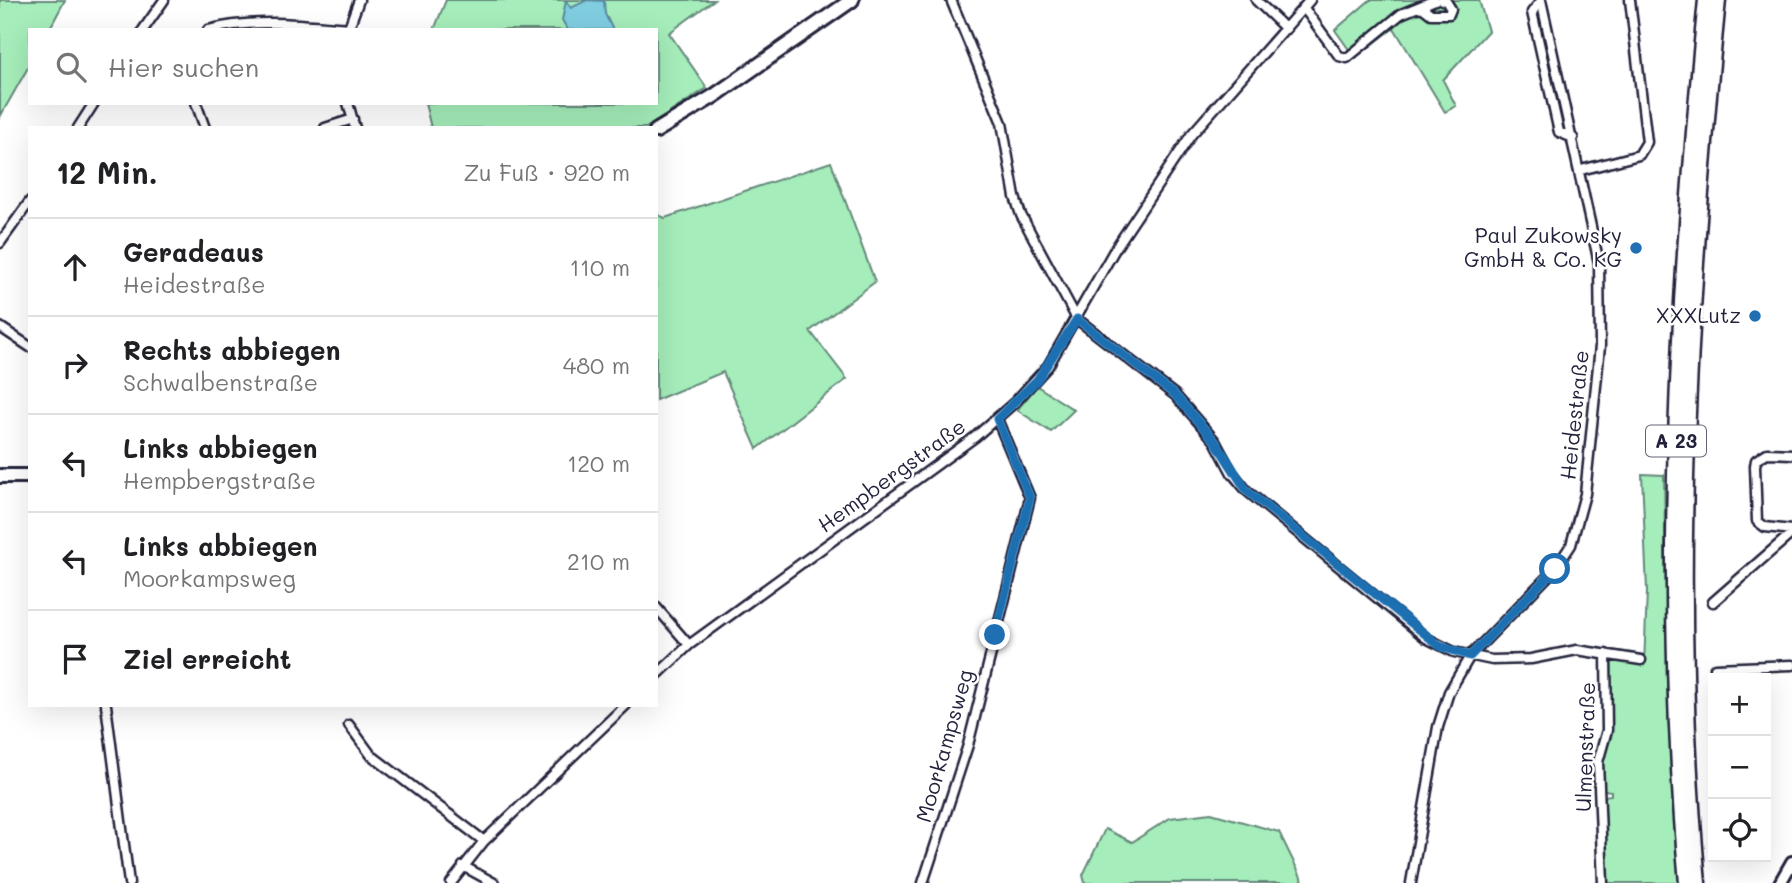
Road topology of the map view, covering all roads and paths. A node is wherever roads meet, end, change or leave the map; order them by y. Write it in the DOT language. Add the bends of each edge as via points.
graph roads {
  1 [pos="164,0"];
  2 [pos="359,0"];
  3 [pos="852,0"];
  4 [pos="951,0"];
  5 [pos="1256,0"];
  6 [pos="1310,0"];
  7 [pos="1435,0"];
  8 [pos="1442,0"];
  9 [pos="1630,0"];
  10 [pos="1706,0"];
  11 [pos="1718,0"];
  12 [pos="1541,1"];
  13 [pos="1304,8"];
  14 [pos="1412,9"];
  15 [pos="144,28"];
  16 [pos="215,28"];
  17 [pos="339,28"];
  18 [pos="349,28"];
  19 [pos="1286,29"];
  20 [pos="93,105"];
  21 [pos="197,105"];
  22 [pos="349,105"];
  23 [pos="354,124"];
  24 [pos="79,126"];
  25 [pos="204,126"];
  26 [pos="658,130"];
  27 [pos="1581,170"];
  28 [pos="28,204"];
  29 [pos="0,243"];
  30 [pos="1077,319"];
  31 [pos="0,327"];
  32 [pos="28,346"];
  33 [pos="997,419"];
  34 [pos="1792,454"];
  35 [pos="0,476"];
  36 [pos="28,476"];
  37 [pos="1792,532"];
  38 [pos="1713,602"];
  39 [pos="658,609"];
  40 [pos="689,645"];
  41 [pos="1606,654"];
  42 [pos="1470,656"];
  43 [pos="1641,660"];
  44 [pos="1792,665"];
  45 [pos="1715,673"];
  46 [pos="658,674"];
  47 [pos="106,707"];
  48 [pos="624,707"];
  49 [pos="349,725"];
  50 [pos="484,841"];
  51 [pos="1792,862"];
  52 [pos="464,866"];
  53 [pos="129,883"];
  54 [pos="451,883"];
  55 [pos="494,883"];
  56 [pos="923,883"];
  57 [pos="1411,883"];
  58 [pos="1603,883"];
  59 [pos="1687,883"];
  60 [pos="1698,883"];
  61 [pos="1780,883"];
  1 -- 15 [label="street"];
  2 -- 18 [label="street"];
  3 -- 26 [label="main road"];
  4 -- 30 [label="street" via="1002,123 1021,215"];
  5 -- 19 [label="street"];
  6 -- 13 [label="street, Hempbergstraße"];
  7 -- 14 [label="street"];
  8 -- 14 [label="street" via="1451,9 1449,14"];
  9 -- 27 [label="street" via="1645,150"];
  10 -- 59 [label="highway, A 23" via="1685,239 1674,498 1676,724"];
  11 -- 60 [label="highway, A 23" via="1697,228 1687,436 1686,673"];
  12 -- 27 [label="street, Heidestraße" via="1532,12 1559,132 1573,138"];
  13 -- 14 [label="street" via="1339,56 1347,58"];
  13 -- 19 [label="street, Hempbergstraße"];
  16 -- 17 [label="street" via="289,23"];
  19 -- 30 [label="street, Hempbergstraße" via="1191,135 1115,249"];
  20 -- 24 [label="street"];
  21 -- 25 [label="street"];
  22 -- 23 [label="street"];
  27 -- 42 [label="street, Heidestraße" via="1601,289 1591,440 1579,523 1555,569"];
  28 -- 29 [label="street"];
  30 -- 33 [label="street, Hempbergstraße" via="1037,380"];
  30 -- 42 [label="street" via="1175,395 1215,441 1247,491 1426,638"];
  31 -- 32 [label="street"];
  33 -- 40 [label="street, Hempbergstraße"];
  33 -- 56 [label="street, Moorkampsweg" via="1030,498 968,745"];
  34 -- 37 [label="street" via="1768,453 1756,460 1755,466 1757,521"];
  35 -- 36 [label="main road"];
  37 -- 38 [label="street"];
  39 -- 40 [label="street"];
  40 -- 46 [label="street, Hempbergstraße"];
  41 -- 42 [label="street" via="1577,650 1510,661"];
  41 -- 43 [label="street"];
  41 -- 58 [label="street, Ulmenstraße" via="1606,730 1598,762"];
  42 -- 57 [label="street, Heidestraße" via="1449,692 1438,727"];
  44 -- 45 [label="street" via="1715,667"];
  47 -- 53 [label="street"];
  48 -- 50 [label="street"];
  49 -- 50 [label="street" via="371,755"];
  50 -- 52 [label="street"];
  51 -- 61 [label="street"];
  52 -- 54 [label="street"];
  52 -- 55 [label="street"];
}
